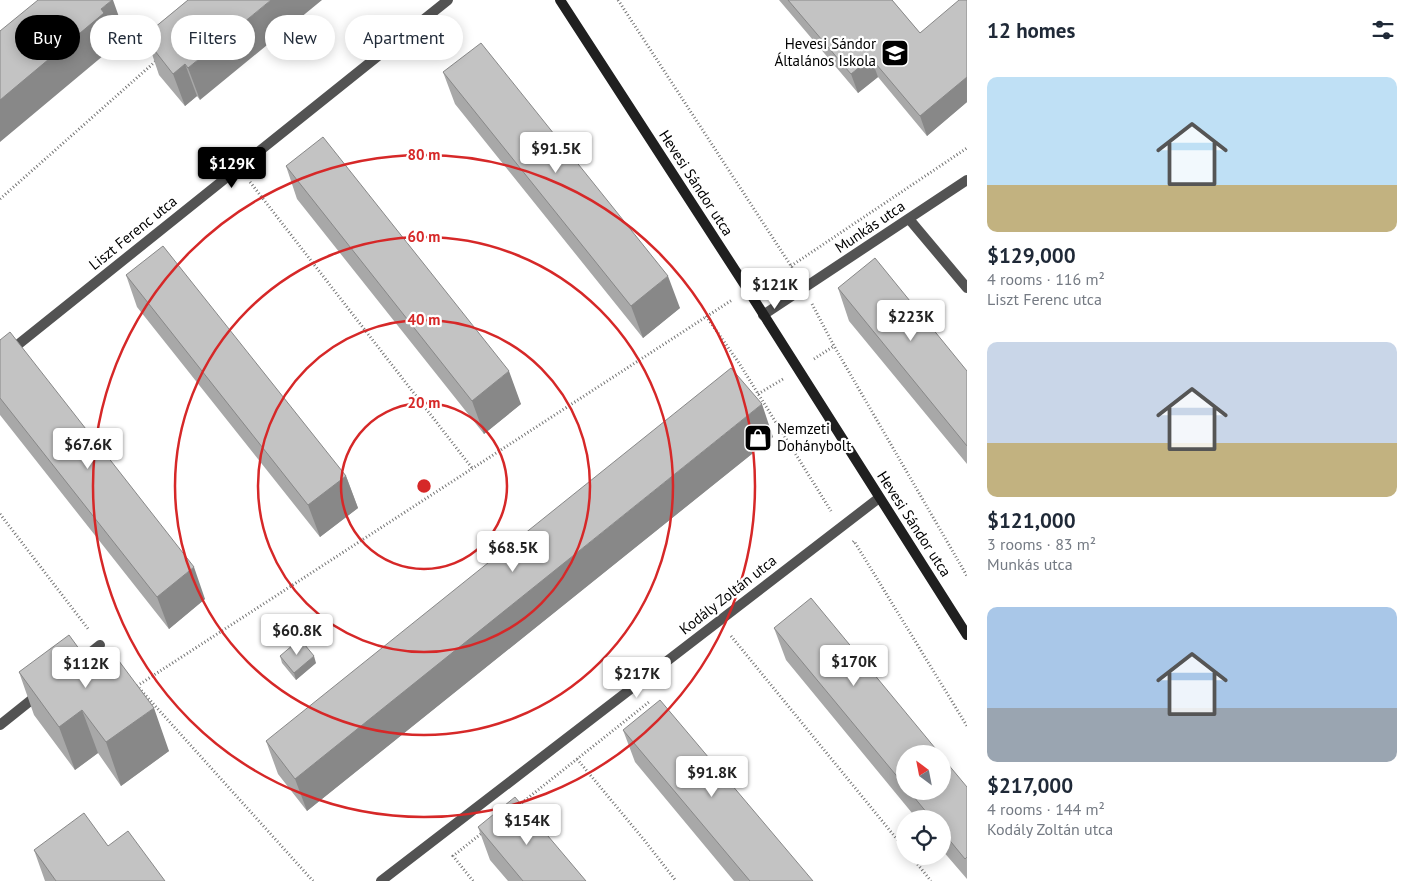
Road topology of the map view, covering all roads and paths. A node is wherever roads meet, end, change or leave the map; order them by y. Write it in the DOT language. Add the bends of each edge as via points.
graph roads {
  1 [pos="448,0"];
  2 [pos="560,0"];
  3 [pos="157,60"];
  4 [pos="967,148"];
  5 [pos="239,168"];
  6 [pos="967,180"];
  7 [pos="0,199"];
  8 [pos="909,219"];
  9 [pos="791,266"];
  10 [pos="967,288"];
  11 [pos="748,290"];
  12 [pos="763,315"];
  13 [pos="706,316"];
  14 [pos="0,359"];
  15 [pos="472,468"];
  16 [pos="879,498"];
  17 [pos="0,514"];
  18 [pos="841,526"];
  19 [pos="846,547"];
  20 [pos="967,635"];
  21 [pos="725,642"];
  22 [pos="100,645"];
  23 [pos="69,669"];
  24 [pos="131,679"];
  25 [pos="137,686"];
  26 [pos="46,688"];
  27 [pos="654,698"];
  28 [pos="0,725"];
  29 [pos="967,726"];
  30 [pos="577,760"];
  31 [pos="515,808"];
  32 [pos="484,832"];
  33 [pos="896,838"];
  34 [pos="918,865"];
  35 [pos="313,881"];
  36 [pos="381,881"];
  37 [pos="473,881"];
  38 [pos="676,881"];
  39 [pos="931,881"];
  1 -- 5 [label="street, Liszt Ferenc utca"];
  2 -- 11 [label="main road, Hevesi Sándor utca"];
  3 -- 7 [label="path"];
  4 -- 9 [label="path"];
  5 -- 14 [label="street, Liszt Ferenc utca"];
  5 -- 15 [label="path"];
  6 -- 8 [label="street, Munkás utca"];
  8 -- 10 [label="street"];
  8 -- 12 [label="street, Munkás utca"];
  11 -- 12 [label="main road, Hevesi Sándor utca"];
  11 -- 13 [label="path"];
  12 -- 16 [label="main road, Hevesi Sándor utca"];
  13 -- 15 [label="path"];
  13 -- 18 [label="path"];
  15 -- 25 [label="path"];
  16 -- 18 [label="street, Kodály Zoltán utca"];
  16 -- 20 [label="main road, Hevesi Sándor utca"];
  17 -- 22 [label="path"];
  18 -- 36 [label="street, Kodály Zoltán utca"];
  19 -- 29 [label="path" via="854,541"];
  21 -- 33 [label="path" via="731,636"];
  22 -- 23 [label="street"];
  24 -- 25 [label="path"];
  25 -- 35 [label="path"];
  26 -- 28 [label="street"];
  27 -- 30 [label="path"];
  30 -- 31 [label="path"];
  30 -- 38 [label="path"];
  32 -- 37 [label="path" via="453,856"];
  34 -- 39 [label="path"];
}
